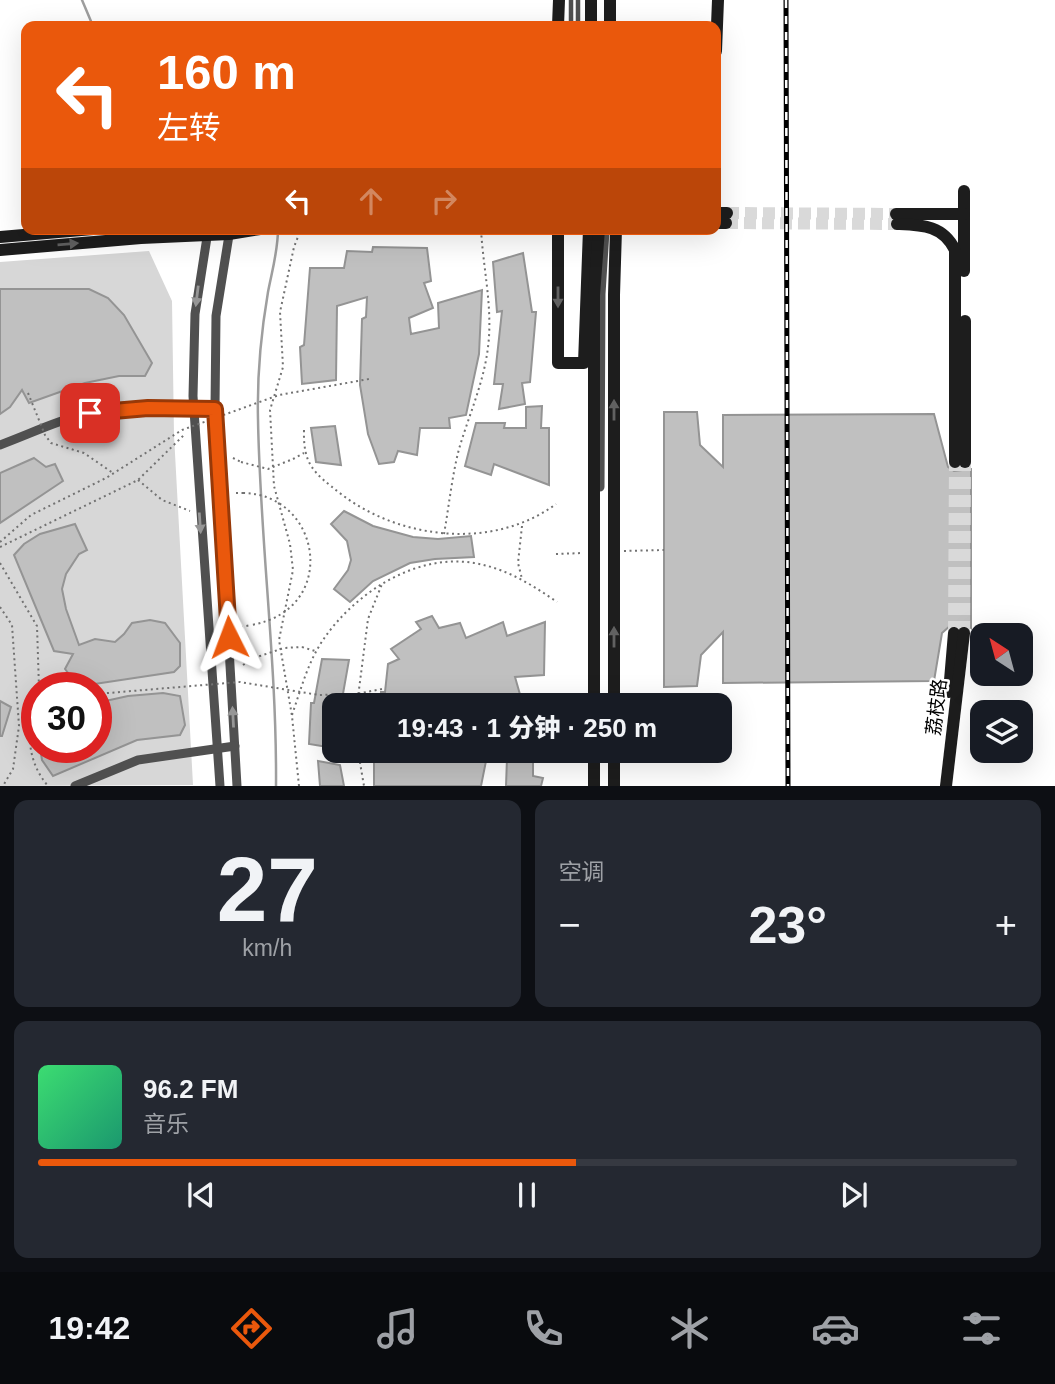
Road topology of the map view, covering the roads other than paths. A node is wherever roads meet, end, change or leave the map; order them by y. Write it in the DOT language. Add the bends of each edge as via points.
graph roads {
  1 [pos="559,0"];
  2 [pos="571,0"];
  3 [pos="578,0"];
  4 [pos="591,0"];
  5 [pos="610,0"];
  6 [pos="719,0"];
  7 [pos="558,21"];
  8 [pos="571,21"];
  9 [pos="578,21"];
  10 [pos="591,21"];
  11 [pos="610,21"];
  12 [pos="718,21"];
  13 [pos="964,191"];
  14 [pos="964,214"];
  15 [pos="23,235"];
  16 [pos="172,235"];
  17 [pos="207,235"];
  18 [pos="229,235"];
  19 [pos="558,235"];
  20 [pos="589,235"];
  21 [pos="598,235"];
  22 [pos="605,235"];
  23 [pos="616,235"];
  24 [pos="0,237"];
  25 [pos="0,250"];
  26 [pos="194,408"];
  27 [pos="215,409"];
  28 [pos="0,445"];
  29 [pos="596,693"];
  30 [pos="596,693"];
  31 [pos="614,693"];
  32 [pos="235,746"];
  33 [pos="217,748"];
  34 [pos="596,763"];
  35 [pos="614,763"];
  36 [pos="75,786"];
  37 [pos="220,786"];
  38 [pos="237,786"];
  39 [pos="596,786"];
  40 [pos="614,786"];
  41 [pos="938,786"];
  42 [pos="946,786"];
  1 -- 7 [label="street"];
  2 -- 8 [label="lane"];
  3 -- 9 [label="lane"];
  4 -- 10 [label="street"];
  5 -- 11 [label="street"];
  6 -- 12 [label="street"];
  13 -- 14 [label="street"];
  14 -- 14 [label="street" via="960,462 955,250 936,228 897,219"];
  15 -- 24 [label="street"];
  25 -- 16 [label="street, one-way"];
  17 -- 26 [label="street, one-way" via="192,349"];
  18 -- 27 [label="street" via="216,316"];
  19 -- 20 [label="street, one-way" via="558,363 584,363"];
  21 -- 29 [label="street, bridge"];
  22 -- 30 [label="street"];
  31 -- 23 [label="street, one-way, bridge"];
  26 -- 27 [label="street"];
  26 -- 28 [label="street" via="90,413"];
  26 -- 33 [label="street, one-way"];
  32 -- 27 [label="street, one-way"];
  32 -- 33 [label="street"];
  32 -- 38 [label="street"];
  33 -- 36 [label="street" via="138,760"];
  33 -- 37 [label="street"];
  34 -- 39 [label="street"];
  35 -- 40 [label="street"];
  41 -- 42 [label="street, 荔枝路" via="959,633"];
}
